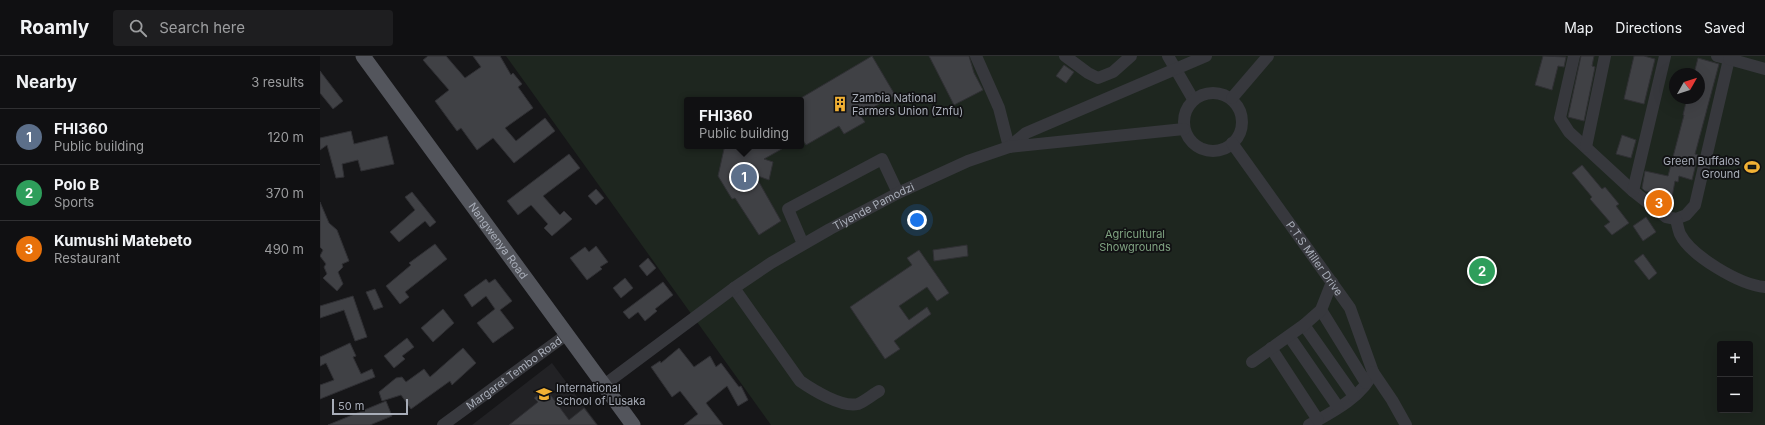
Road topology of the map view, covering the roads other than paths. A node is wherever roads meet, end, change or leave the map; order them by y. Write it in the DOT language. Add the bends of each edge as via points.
graph roads {
  1 [pos="363,56"];
  2 [pos="1064,56"];
  3 [pos="1131,56"];
  4 [pos="1168,56"];
  5 [pos="1206,56"];
  6 [pos="1574,56"];
  7 [pos="1605,56"];
  8 [pos="1665,56"];
  9 [pos="1717,56"];
  10 [pos="1266,57"];
  11 [pos="982,59"];
  12 [pos="1729,59"];
  13 [pos="1176,68"];
  14 [pos="1765,69"];
  15 [pos="1232,98"];
  16 [pos="1193,100"];
  17 [pos="1184,128"];
  18 [pos="1232,143"];
  19 [pos="1009,147"];
  20 [pos="1586,147"];
  21 [pos="1633,191"];
  22 [pos="898,193"];
  23 [pos="1676,219"];
  24 [pos="803,244"];
  25 [pos="1332,282"];
  26 [pos="1765,287"];
  27 [pos="734,288"];
  28 [pos="1321,310"];
  29 [pos="1304,325"];
  30 [pos="566,335"];
  31 [pos="1289,336"];
  32 [pos="1271,348"];
  33 [pos="1252,362"];
  34 [pos="1373,372"];
  35 [pos="1366,383"];
  36 [pos="604,385"];
  37 [pos="879,391"];
  38 [pos="1354,396"];
  39 [pos="1338,408"];
  40 [pos="1314,423"];
  41 [pos="443,425"];
  42 [pos="633,425"];
  43 [pos="1406,425"];
  1 -- 30 [label="main road, Nangwenya Road"];
  2 -- 3 [label="street" via="1098,78 1113,72"];
  4 -- 13 [label="street"];
  5 -- 13 [label="street"];
  6 -- 20 [label="street" via="1560,118 1569,132"];
  7 -- 20 [label="street"];
  8 -- 21 [label="street"];
  9 -- 12 [label="street"];
  10 -- 15 [label="street"];
  11 -- 19 [label="street"];
  12 -- 14 [label="street"];
  12 -- 23 [label="street" via="1695,205 1686,215"];
  13 -- 16 [label="street"];
  13 -- 19 [label="street" via="1026,133"];
  15 -- 16 [label="street" via="1212,93"];
  15 -- 18 [label="street" via="1239,108 1242,120 1239,133"];
  16 -- 17 [label="street" via="1184,116"];
  17 -- 18 [label="street" via="1193,144 1204,150 1216,151"];
  17 -- 19 [label="street, Tiyende Pamodzi"];
  18 -- 25 [label="street, P.T.S Miller Drive"];
  19 -- 22 [label="street, Tiyende Pamodzi"];
  20 -- 21 [label="street"];
  21 -- 23 [label="street" via="1666,217"];
  22 -- 24 [label="street, Tiyende Pamodzi"];
  22 -- 24 [label="street" via="882,159 788,209"];
  23 -- 26 [label="street" via="1680,234 1708,262 1741,281"];
  24 -- 27 [label="street, Tiyende Pamodzi"];
  25 -- 28 [label="street"];
  25 -- 34 [label="street, P.T.S Miller Drive" via="1350,308"];
  27 -- 36 [label="street, Tiyende Pamodzi"];
  27 -- 37 [label="street" via="800,381 812,390 848,404 856,404"];
  28 -- 29 [label="street"];
  28 -- 35 [label="street"];
  29 -- 31 [label="street"];
  29 -- 38 [label="street"];
  30 -- 36 [label="main road, Nangwenya Road"];
  30 -- 41 [label="street, Margaret Tembo Road"];
  31 -- 32 [label="street"];
  31 -- 39 [label="street"];
  32 -- 33 [label="street"];
  32 -- 40 [label="street"];
  34 -- 35 [label="street"];
  34 -- 43 [label="street, P.T.S Miller Drive"];
  35 -- 38 [label="street"];
  36 -- 42 [label="main road, Nangwenya Road"];
  38 -- 39 [label="street"];
  39 -- 40 [label="street"];
}
